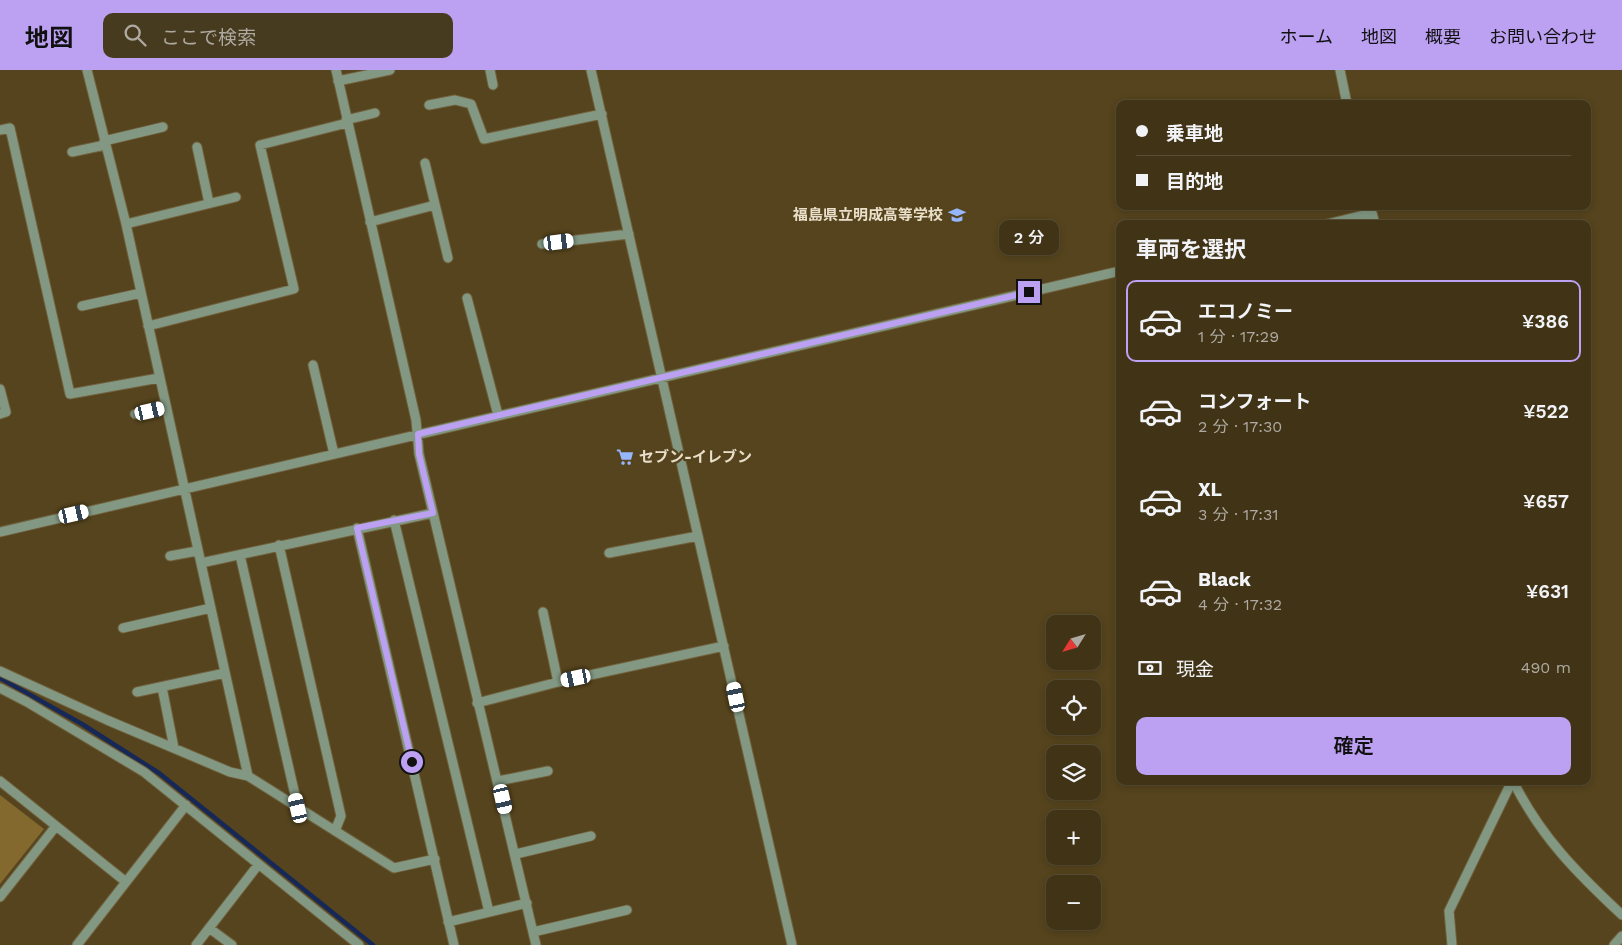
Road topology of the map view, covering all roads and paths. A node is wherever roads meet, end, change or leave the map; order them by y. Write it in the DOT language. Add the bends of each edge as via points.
graph roads {
  1 [pos="87,70"];
  2 [pos="336,70"];
  3 [pos="390,70"];
  4 [pos="490,70"];
  5 [pos="591,70"];
  6 [pos="1340,70"];
  7 [pos="338,81"];
  8 [pos="493,85"];
  9 [pos="1346,100"];
  10 [pos="429,105"];
  11 [pos="375,113"];
  12 [pos="602,114"];
  13 [pos="347,122"];
  14 [pos="163,127"];
  15 [pos="0,130"];
  16 [pos="105,143"];
  17 [pos="197,147"];
  18 [pos="72,152"];
  19 [pos="425,163"];
  20 [pos="236,197"];
  21 [pos="209,204"];
  22 [pos="435,205"];
  23 [pos="1372,210"];
  24 [pos="1340,220"];
  25 [pos="370,222"];
  26 [pos="126,224"];
  27 [pos="628,234"];
  28 [pos="542,244"];
  29 [pos="448,258"];
  30 [pos="1116,272"];
  31 [pos="141,293"];
  32 [pos="467,298"];
  33 [pos="82,306"];
  34 [pos="148,326"];
  35 [pos="313,365"];
  36 [pos="159,378"];
  37 [pos="662,378"];
  38 [pos="0,389"];
  39 [pos="166,407"];
  40 [pos="0,414"];
  41 [pos="135,414"];
  42 [pos="498,415"];
  43 [pos="418,434"];
  44 [pos="334,454"];
  45 [pos="184,489"];
  46 [pos="433,513"];
  47 [pos="394,520"];
  48 [pos="357,528"];
  49 [pos="0,532"];
  50 [pos="698,536"];
  51 [pos="279,545"];
  52 [pos="197,551"];
  53 [pos="609,553"];
  54 [pos="240,555"];
  55 [pos="170,556"];
  56 [pos="201,563"];
  57 [pos="211,608"];
  58 [pos="543,612"];
  59 [pos="123,628"];
  60 [pos="724,646"];
  61 [pos="0,671"];
  62 [pos="225,673"];
  63 [pos="558,682"];
  64 [pos="162,686"];
  65 [pos="0,688"];
  66 [pos="137,692"];
  67 [pos="477,703"];
  68 [pos="174,748"];
  69 [pos="548,770"];
  70 [pos="248,776"];
  71 [pos="0,781"];
  72 [pos="498,781"];
  73 [pos="1511,785"];
  74 [pos="1515,785"];
  75 [pos="186,805"];
  76 [pos="298,808"];
  77 [pos="56,826"];
  78 [pos="335,832"];
  79 [pos="591,836"];
  80 [pos="516,854"];
  81 [pos="434,859"];
  82 [pos="258,865"];
  83 [pos="126,882"];
  84 [pos="0,897"];
  85 [pos="527,903"];
  86 [pos="627,910"];
  87 [pos="488,912"];
  88 [pos="1622,915"];
  89 [pos="448,922"];
  90 [pos="210,928"];
  91 [pos="533,932"];
  92 [pos="1622,936"];
  93 [pos="77,945"];
  94 [pos="196,945"];
  95 [pos="232,945"];
  96 [pos="359,945"];
  97 [pos="454,945"];
  98 [pos="536,945"];
  99 [pos="792,945"];
  100 [pos="1452,945"];
  101 [pos="1614,945"];
  1 -- 16 [label="street"];
  2 -- 7 [label="street"];
  3 -- 7 [label="street"];
  4 -- 8 [label="street"];
  5 -- 12 [label="street"];
  6 -- 9 [label="street"];
  7 -- 13 [label="street"];
  10 -- 12 [label="street" via="455,100 471,104 484,139"];
  11 -- 13 [label="street"];
  12 -- 27 [label="street"];
  13 -- 25 [label="street"];
  13 -- 34 [label="street" via="260,145 294,289"];
  14 -- 16 [label="street"];
  15 -- 36 [label="street" via="10,128 70,394"];
  16 -- 18 [label="street"];
  16 -- 26 [label="street"];
  17 -- 21 [label="street"];
  19 -- 22 [label="street"];
  20 -- 21 [label="street"];
  21 -- 26 [label="street"];
  22 -- 25 [label="street"];
  22 -- 29 [label="street"];
  23 -- 24 [label="street"];
  25 -- 43 [label="street"];
  26 -- 31 [label="street"];
  27 -- 28 [label="street"];
  27 -- 37 [label="street"];
  30 -- 37 [label="street"];
  31 -- 33 [label="street"];
  31 -- 34 [label="street"];
  32 -- 42 [label="street"];
  34 -- 36 [label="street"];
  35 -- 44 [label="street"];
  36 -- 39 [label="street"];
  37 -- 42 [label="street"];
  37 -- 50 [label="street"];
  38 -- 40 [label="street" via="6,412"];
  39 -- 41 [label="street"];
  39 -- 45 [label="street"];
  42 -- 43 [label="street"];
  43 -- 44 [label="street"];
  43 -- 46 [label="street" via="419,454"];
  44 -- 45 [label="street"];
  45 -- 49 [label="street"];
  45 -- 52 [label="street"];
  46 -- 47 [label="street"];
  46 -- 67 [label="street"];
  47 -- 48 [label="street"];
  47 -- 87 [label="street"];
  48 -- 51 [label="street"];
  48 -- 81 [label="street"];
  50 -- 53 [label="street"];
  50 -- 60 [label="street"];
  51 -- 54 [label="street"];
  51 -- 78 [label="street" via="341,816"];
  52 -- 55 [label="street"];
  52 -- 56 [label="street"];
  54 -- 56 [label="street"];
  54 -- 76 [label="street"];
  56 -- 57 [label="street"];
  57 -- 59 [label="street"];
  57 -- 62 [label="street"];
  58 -- 63 [label="street"];
  60 -- 63 [label="street"];
  60 -- 99 [label="street"];
  61 -- 68 [label="street"];
  62 -- 64 [label="street"];
  62 -- 70 [label="street"];
  63 -- 67 [label="street"];
  64 -- 66 [label="street"];
  64 -- 68 [label="street"];
  65 -- 75 [label="street" via="144,772"];
  67 -- 72 [label="street"];
  68 -- 70 [label="street" via="230,772"];
  69 -- 72 [label="street"];
  70 -- 76 [label="street"];
  71 -- 77 [label="street"];
  72 -- 80 [label="street"];
  73 -- 100 [label="street" via="1449,911"];
  74 -- 88 [label="street" via="1554,848"];
  75 -- 82 [label="street"];
  75 -- 83 [label="street"];
  76 -- 78 [label="street"];
  77 -- 83 [label="street"];
  77 -- 84 [label="street"];
  78 -- 81 [label="street" via="394,868"];
  79 -- 80 [label="street"];
  80 -- 85 [label="street"];
  81 -- 89 [label="street"];
  82 -- 90 [label="street"];
  82 -- 96 [label="street"];
  83 -- 93 [label="street"];
  85 -- 87 [label="street"];
  85 -- 91 [label="street"];
  86 -- 91 [label="street"];
  87 -- 89 [label="street"];
  89 -- 97 [label="street"];
  90 -- 94 [label="street"];
  90 -- 95 [label="street"];
  91 -- 98 [label="street"];
  92 -- 101 [label="street"];
}
